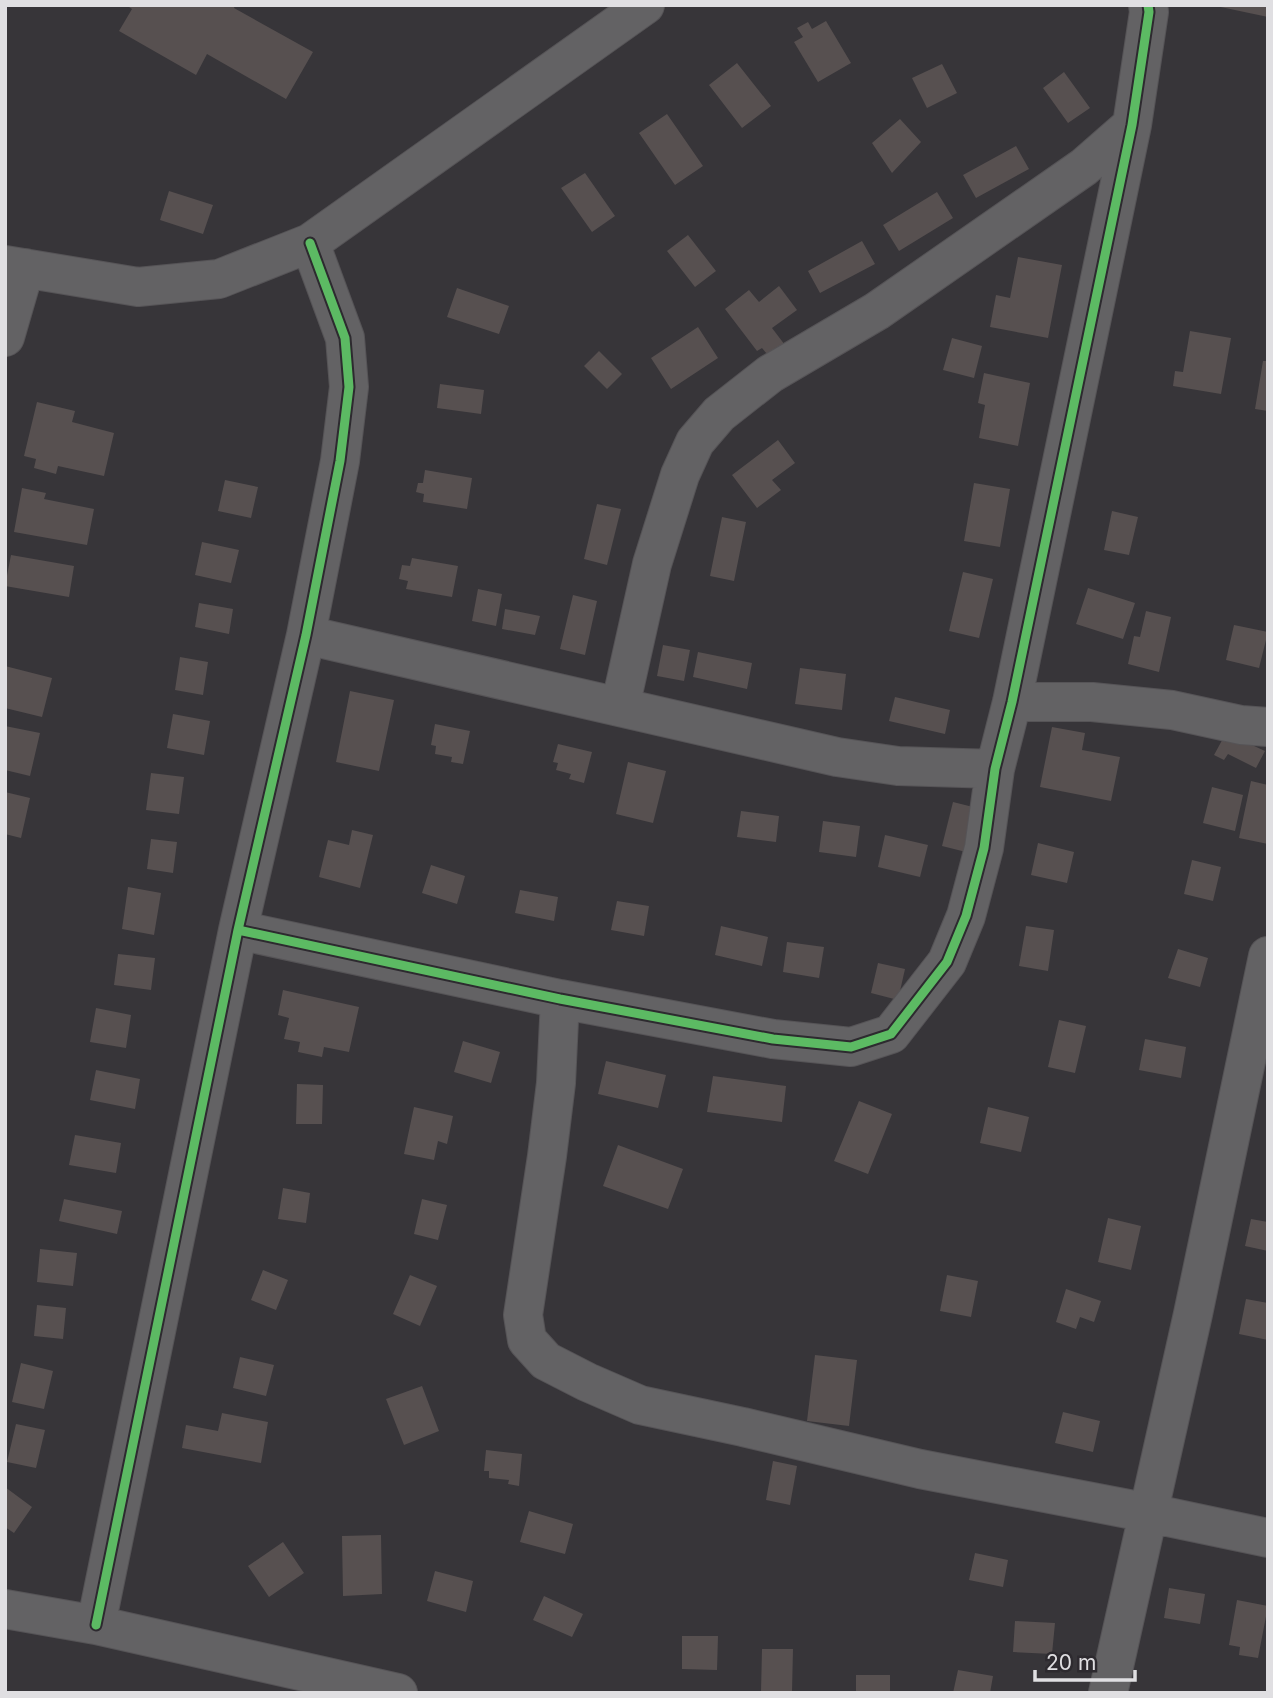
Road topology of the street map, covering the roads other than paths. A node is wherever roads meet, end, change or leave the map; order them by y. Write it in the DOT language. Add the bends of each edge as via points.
graph roads {
  1 [pos="645,5"];
  2 [pos="1148,5"];
  3 [pos="1132,125"];
  4 [pos="310,243"];
  5 [pos="15,267"];
  6 [pos="5,337"];
  7 [pos="306,635"];
  8 [pos="1012,702"];
  9 [pos="620,706"];
  10 [pos="1268,727"];
  11 [pos="995,769"];
  12 [pos="238,930"];
  13 [pos="1268,956"];
  14 [pos="559,999"];
  15 [pos="1149,1513"];
  16 [pos="1268,1538"];
  17 [pos="5,1609"];
  18 [pos="96,1625"];
  19 [pos="398,1693"];
  20 [pos="1108,1693"];
  1 -- 4 [label="street"];
  2 -- 3 [label="street"];
  3 -- 8 [label="street"];
  3 -- 9 [label="street" via="1084,167 877,311 769,374 719,414 695,442 680,475 653,564"];
  4 -- 5 [label="street" via="219,279 138,287"];
  4 -- 7 [label="street" via="345,338 349,387 340,461"];
  5 -- 6 [label="street"];
  7 -- 9 [label="street"];
  7 -- 12 [label="street"];
  8 -- 10 [label="street" via="1092,702"];
  8 -- 11 [label="street"];
  9 -- 11 [label="street" via="837,757 898,766"];
  11 -- 14 [label="street" via="985,848 966,916 947,962 891,1034 850,1047 773,1040"];
  12 -- 14 [label="street"];
  12 -- 18 [label="street"];
  13 -- 15 [label="street"];
  14 -- 15 [label="street" via="556,1083 523,1315 527,1340 546,1361 640,1405 920,1469"];
  15 -- 16 [label="street"];
  15 -- 20 [label="street"];
  17 -- 18 [label="street"];
  18 -- 19 [label="street"];
}
